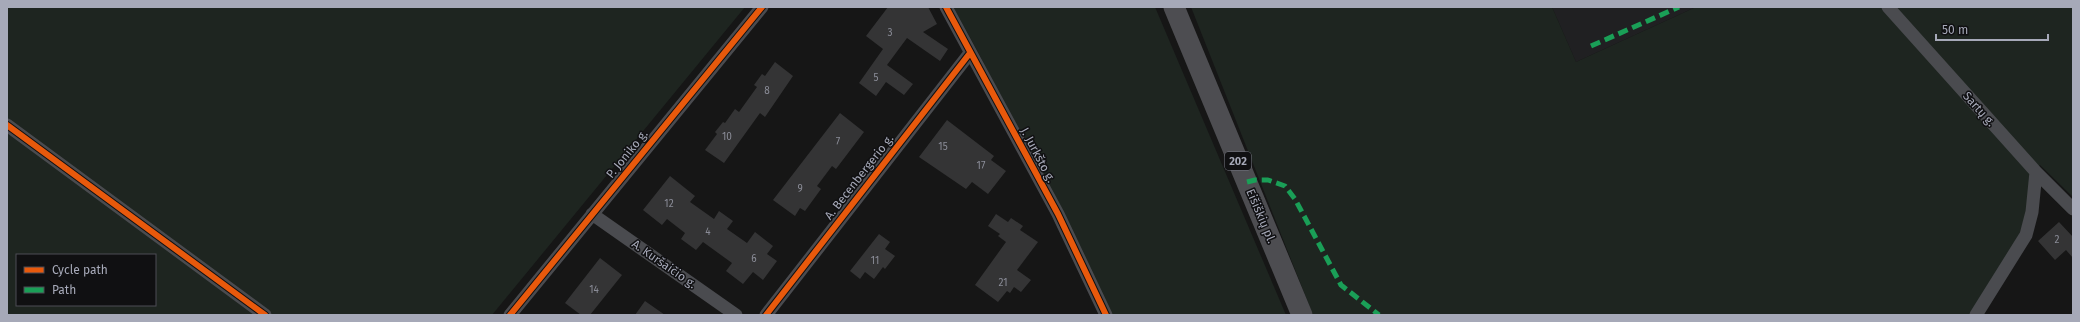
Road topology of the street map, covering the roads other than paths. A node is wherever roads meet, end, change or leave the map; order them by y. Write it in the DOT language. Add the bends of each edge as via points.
graph roads {
  1 [pos="762,7"];
  2 [pos="946,7"];
  3 [pos="1174,7"];
  4 [pos="1888,7"];
  5 [pos="970,53"];
  6 [pos="7,125"];
  7 [pos="2036,172"];
  8 [pos="2073,209"];
  9 [pos="592,214"];
  10 [pos="265,315"];
  11 [pos="510,315"];
  12 [pos="736,315"];
  13 [pos="766,315"];
  14 [pos="1106,315"];
  15 [pos="1302,315"];
  16 [pos="1976,315"];
  1 -- 9 [label="street, P. Joniko g."];
  2 -- 5 [label="street, J. Jurkšto g."];
  3 -- 15 [label="main road, Eišiškių pl. / 202"];
  4 -- 7 [label="street, Sartų g."];
  5 -- 13 [label="street, A. Becenbergerio g."];
  5 -- 14 [label="street, J. Jurkšto g." via="1058,214"];
  6 -- 10 [label="street"];
  7 -- 8 [label="street, Sartų g."];
  7 -- 16 [label="street" via="2032,212 2026,234"];
  9 -- 11 [label="street, P. Joniko g."];
  9 -- 12 [label="street, A. Kuršaičio g."];
}
